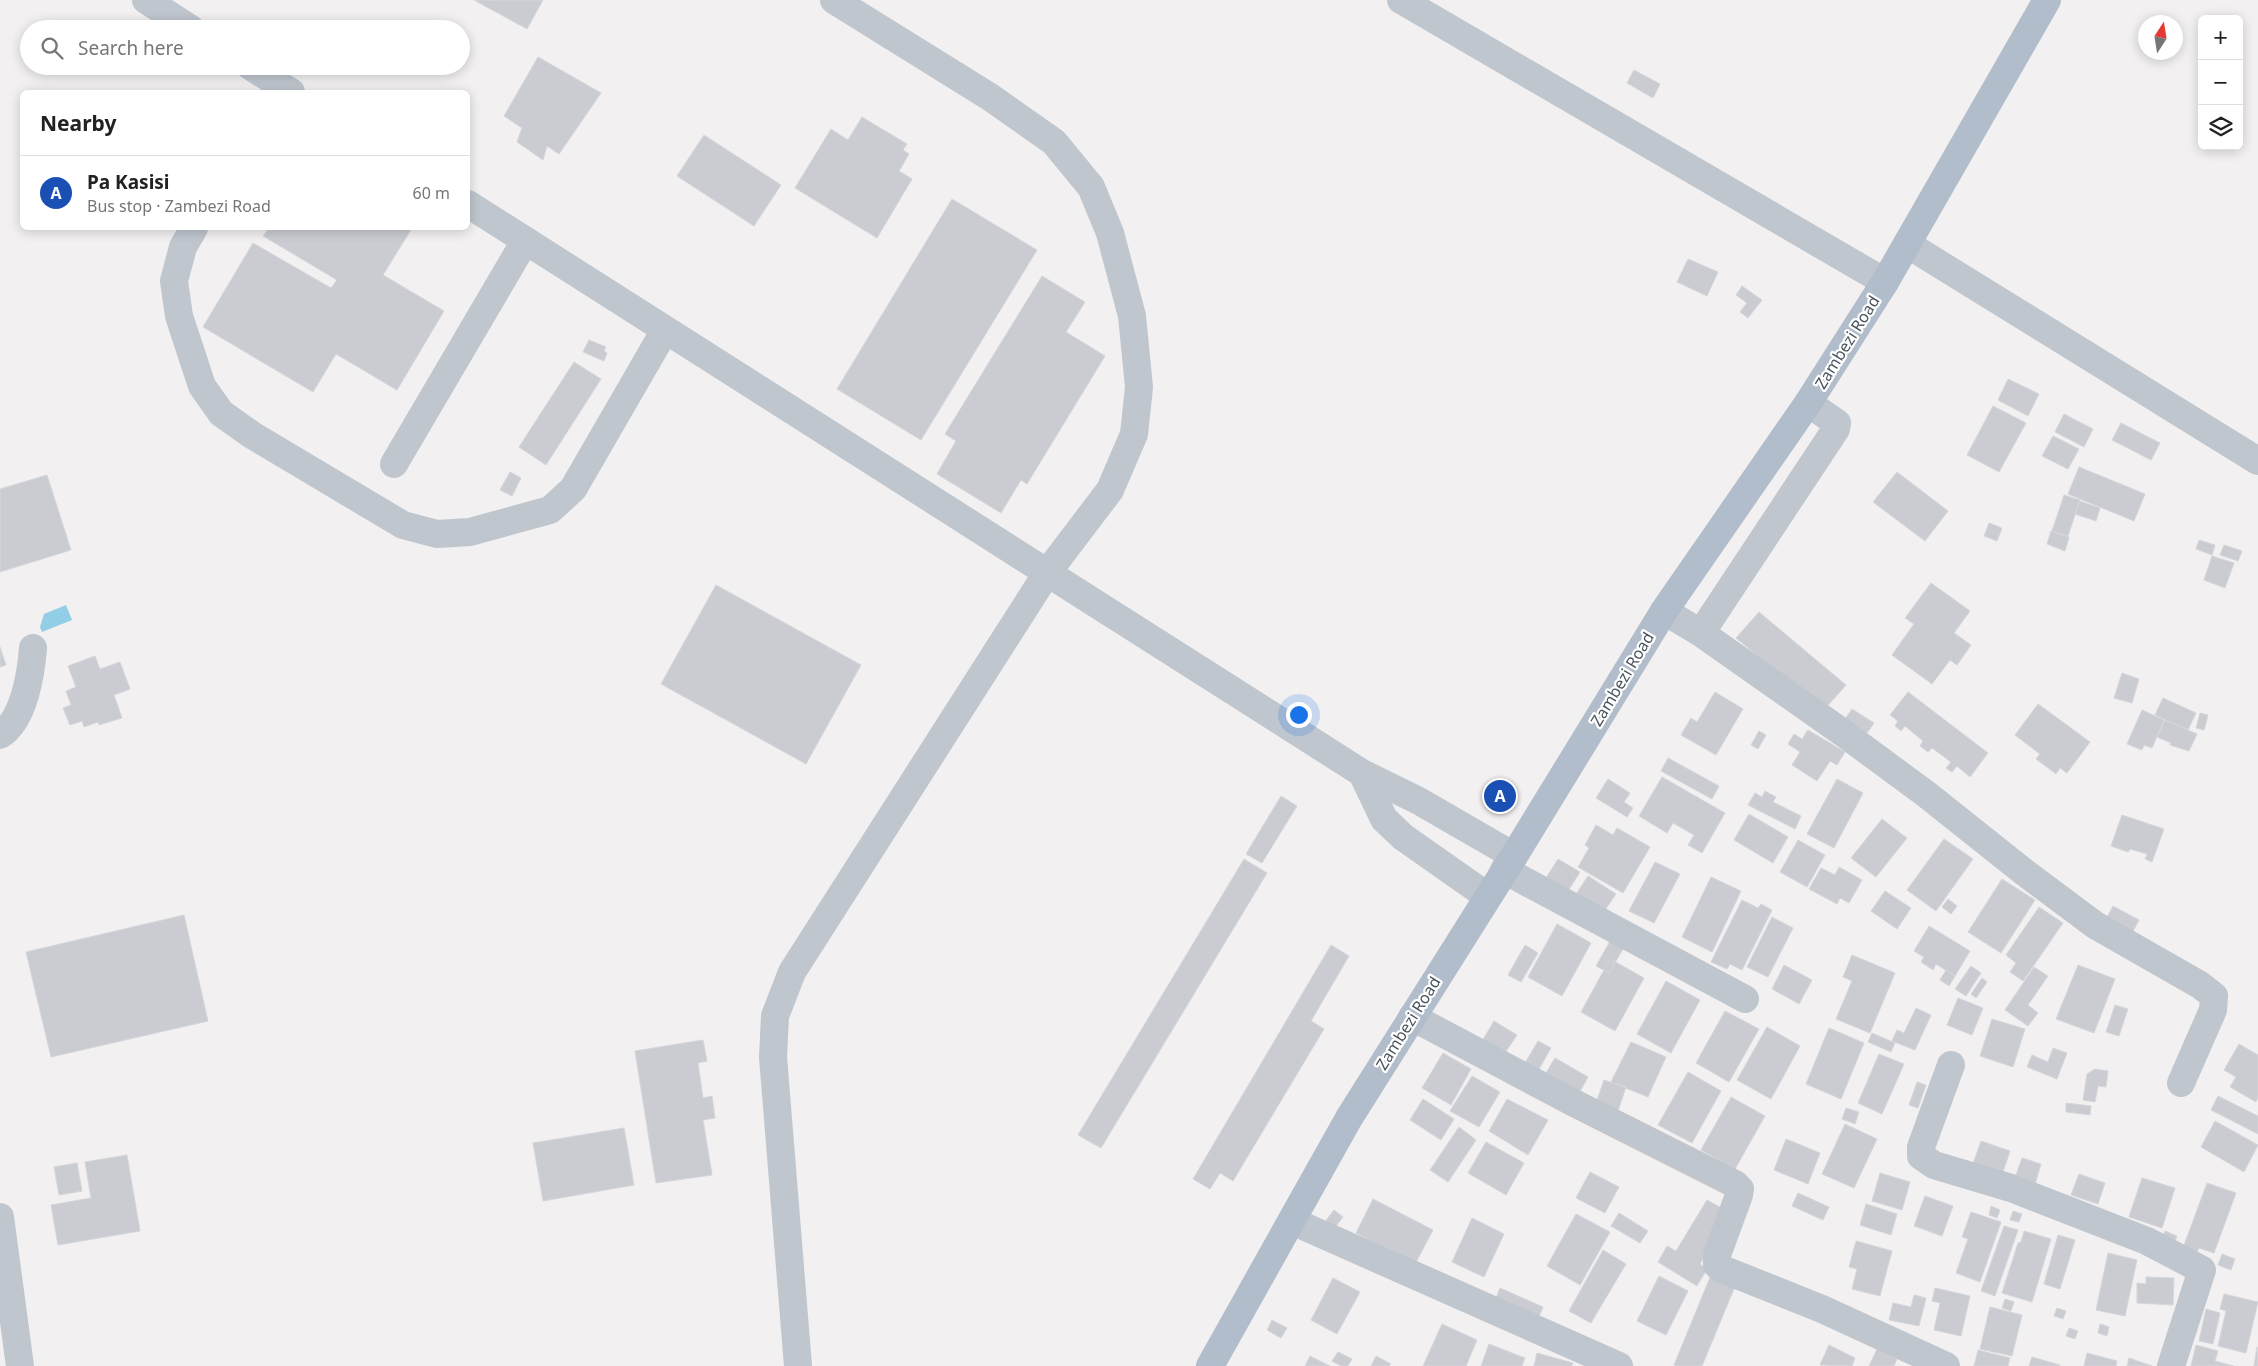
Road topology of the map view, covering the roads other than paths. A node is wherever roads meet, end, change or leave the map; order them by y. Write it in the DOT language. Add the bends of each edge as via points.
graph roads {
  1 [pos="146,0"];
  2 [pos="834,0"];
  3 [pos="1401,0"];
  4 [pos="2047,0"];
  5 [pos="177,20"];
  6 [pos="261,75"];
  7 [pos="279,89"];
  8 [pos="470,205"];
  9 [pos="193,230"];
  10 [pos="525,241"];
  11 [pos="1907,244"];
  12 [pos="1885,282"];
  13 [pos="665,330"];
  14 [pos="1808,402"];
  15 [pos="2258,461"];
  16 [pos="394,464"];
  17 [pos="1047,573"];
  18 [pos="1664,611"];
  19 [pos="1701,633"];
  20 [pos="33,648"];
  21 [pos="0,735"];
  22 [pos="1362,773"];
  23 [pos="1509,863"];
  24 [pos="1487,896"];
  25 [pos="1744,999"];
  26 [pos="1412,1017"];
  27 [pos="1951,1065"];
  28 [pos="2180,1084"];
  29 [pos="0,1217"];
  30 [pos="1292,1221"];
  31 [pos="20,1366"];
  32 [pos="798,1366"];
  33 [pos="1210,1366"];
  34 [pos="1619,1366"];
  35 [pos="1946,1366"];
  36 [pos="2170,1366"];
  1 -- 5 [label="street"];
  2 -- 17 [label="street" via="990,97 1054,142 1091,187 1110,233 1132,316 1139,387 1134,434 1110,490"];
  3 -- 12 [label="street"];
  4 -- 11 [label="main road, Zambezi Road"];
  6 -- 7 [label="street"];
  8 -- 10 [label="street"];
  9 -- 13 [label="street" via="183,247 174,281 179,316 202,386 221,413 403,525 437,534 470,532 550,510 573,489"];
  10 -- 13 [label="street"];
  10 -- 16 [label="street"];
  11 -- 12 [label="main road, Zambezi Road"];
  11 -- 15 [label="street"];
  12 -- 14 [label="main road, Zambezi Road"];
  13 -- 17 [label="street"];
  14 -- 18 [label="main road, Zambezi Road"];
  14 -- 19 [label="street" via="1837,423 1836,429"];
  17 -- 22 [label="street"];
  17 -- 32 [label="street" via="792,972 775,1016 772,1057"];
  18 -- 19 [label="street"];
  18 -- 23 [label="main road, Zambezi Road"];
  19 -- 28 [label="street" via="1926,794 2095,925 2214,996 2213,1010"];
  20 -- 21 [label="street" via="27,688 8,730"];
  22 -- 23 [label="street" via="1419,801"];
  22 -- 24 [label="street" via="1384,819 1403,837"];
  23 -- 24 [label="main road, Zambezi Road"];
  23 -- 25 [label="street"];
  24 -- 26 [label="main road, Zambezi Road"];
  26 -- 30 [label="main road, Zambezi Road" via="1349,1118"];
  26 -- 35 [label="street" via="1735,1184 1740,1189 1739,1196 1717,1255 1717,1264 1722,1269 1822,1309"];
  27 -- 36 [label="street" via="1921,1147 1921,1156 1934,1165 2011,1188 2147,1241 2202,1270"];
  29 -- 31 [label="street"];
  30 -- 33 [label="main road, Zambezi Road"];
  30 -- 34 [label="street"];
}
